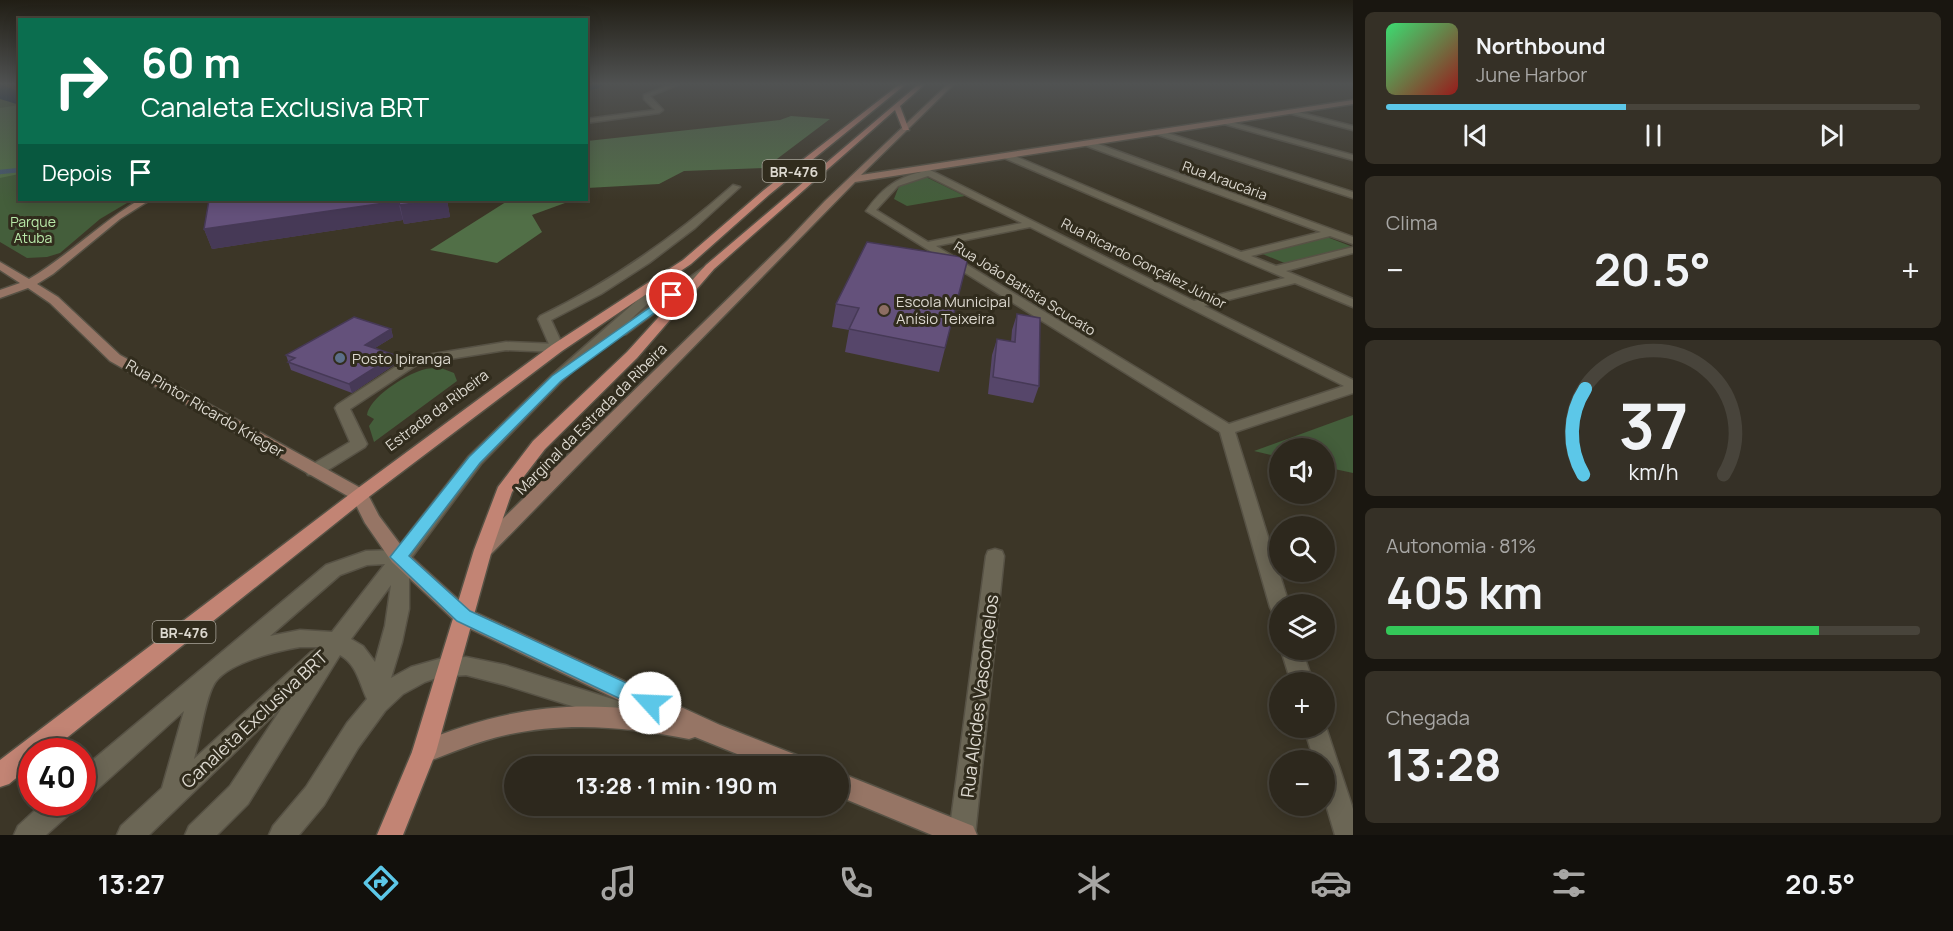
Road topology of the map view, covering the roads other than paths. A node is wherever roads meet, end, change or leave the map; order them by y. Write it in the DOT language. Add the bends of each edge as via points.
graph roads {
  1 [pos="854,123"];
  2 [pos="877,123"];
  3 [pos="904,123"];
  4 [pos="911,123"];
  5 [pos="1220,123"];
  6 [pos="1230,123"];
  7 [pos="1333,123"];
  8 [pos="906,128"];
  9 [pos="1353,128"];
  10 [pos="1158,132"];
  11 [pos="1087,143"];
  12 [pos="1007,156"];
  13 [pos="1353,158"];
  14 [pos="874,160"];
  15 [pos="926,171"];
  16 [pos="855,179"];
  17 [pos="736,187"];
  18 [pos="1353,195"];
  19 [pos="143,201"];
  20 [pos="1032,224"];
  21 [pos="1332,233"];
  22 [pos="1351,239"];
  23 [pos="926,245"];
  24 [pos="1353,250"];
  25 [pos="1240,255"];
  26 [pos="687,262"];
  27 [pos="0,265"];
  28 [pos="710,267"];
  29 [pos="1275,270"];
  30 [pos="1296,279"];
  31 [pos="28,284"];
  32 [pos="0,294"];
  33 [pos="1353,303"];
  34 [pos="1193,305"];
  35 [pos="557,348"];
  36 [pos="556,379"];
  37 [pos="1353,386"];
  38 [pos="1227,430"];
  39 [pos="314,471"];
  40 [pos="360,495"];
  41 [pos="483,550"];
  42 [pos="995,556"];
  43 [pos="399,557"];
  44 [pos="1276,594"];
  45 [pos="463,616"];
  46 [pos="337,642"];
  47 [pos="448,667"];
  48 [pos="204,678"];
  49 [pos="375,692"];
  50 [pos="644,719"];
  51 [pos="712,733"];
  52 [pos="1319,738"];
  53 [pos="350,740"];
  54 [pos="424,752"];
  55 [pos="770,756"];
  56 [pos="96,774"];
  57 [pos="0,775"];
  58 [pos="849,788"];
  59 [pos="172,796"];
  60 [pos="48,816"];
  61 [pos="27,835"];
  62 [pos="130,835"];
  63 [pos="198,835"];
  64 [pos="282,835"];
  65 [pos="390,835"];
  66 [pos="963,835"];
  67 [pos="1348,835"];
  1 -- 26 [label="main road, Estrada da Ribeira / BR-476"];
  2 -- 28 [label="main road, BR-476"];
  3 -- 8 [label="main road"];
  4 -- 8 [label="main road, Marginal da Estrada da Ribeira"];
  5 -- 10 [label="main road"];
  6 -- 13 [label="street"];
  7 -- 9 [label="street"];
  8 -- 14 [label="main road, Marginal da Estrada da Ribeira"];
  10 -- 11 [label="main road"];
  10 -- 18 [label="street"];
  11 -- 12 [label="main road"];
  11 -- 21 [label="street, Rua Araucária"];
  12 -- 15 [label="main road"];
  12 -- 25 [label="street"];
  14 -- 15 [label="main road" via="893,168"];
  14 -- 16 [label="main road, Marginal da Estrada da Ribeira"];
  15 -- 16 [label="main road"];
  15 -- 20 [label="street, Rua Ricardo Gonçález Júnior"];
  15 -- 23 [label="street, Rua João Batista Scucato" via="890,186 871,211"];
  16 -- 41 [label="main road, Marginal da Estrada da Ribeira"];
  17 -- 35 [label="street" via="688,231 625,276 544,319"];
  19 -- 31 [label="main road"];
  20 -- 23 [label="street"];
  20 -- 34 [label="street, Rua Ricardo Gonçález Júnior"];
  21 -- 22 [label="street, Rua Araucária"];
  21 -- 25 [label="street"];
  23 -- 38 [label="street, Rua João Batista Scucato"];
  24 -- 29 [label="street"];
  25 -- 29 [label="street"];
  26 -- 35 [label="main road, Estrada da Ribeira"];
  26 -- 36 [label="street, Canaleta Exclusiva BRT"];
  27 -- 31 [label="main road, Rua Pintor Ricardo Krieger"];
  28 -- 36 [label="street, Canaleta Exclusiva BRT"];
  28 -- 41 [label="main road, BR-476" via="632,355 539,445 504,491"];
  29 -- 30 [label="street"];
  30 -- 33 [label="street"];
  30 -- 34 [label="street"];
  31 -- 32 [label="main road"];
  31 -- 39 [label="main road, Rua Pintor Ricardo Krieger" via="54,300 115,358"];
  34 -- 37 [label="street, Rua Ricardo Gonçález Júnior"];
  35 -- 39 [label="street" via="506,346 414,361 342,408 359,444"];
  35 -- 40 [label="main road, Estrada da Ribeira"];
  36 -- 43 [label="street, Canaleta Exclusiva BRT" via="475,460"];
  37 -- 38 [label="street"];
  38 -- 44 [label="street"];
  39 -- 40 [label="main road, Rua Pintor Ricardo Krieger"];
  40 -- 43 [label="main road" via="371,519"];
  40 -- 57 [label="main road, Estrada da Ribeira / BR-476"];
  41 -- 45 [label="main road"];
  42 -- 66 [label="street, Rua Alcides Vasconcelos"];
  43 -- 45 [label="main road"];
  43 -- 46 [label="street, Canaleta Exclusiva BRT"];
  43 -- 48 [label="street, Canaleta Exclusiva BRT" via="361,560 333,570"];
  43 -- 49 [label="street" via="398,616"];
  45 -- 47 [label="main road"];
  45 -- 51 [label="main road"];
  46 -- 48 [label="street, Canaleta Exclusiva BRT" via="306,638 272,643 237,657"];
  46 -- 49 [label="street, Canaleta Exclusiva BRT" via="363,661"];
  46 -- 59 [label="street, Canaleta Exclusiva BRT"];
  46 -- 63 [label="street, Canaleta Exclusiva BRT" via="239,795"];
  47 -- 50 [label="street" via="466,666 506,675"];
  47 -- 53 [label="street" via="419,674 394,687"];
  47 -- 54 [label="main road"];
  48 -- 56 [label="street, Canaleta Exclusiva BRT"];
  48 -- 59 [label="street, Canaleta Exclusiva BRT"];
  49 -- 53 [label="street"];
  50 -- 51 [label="main road"];
  50 -- 54 [label="main road" via="588,715 534,719 482,730"];
  51 -- 55 [label="main road"];
  52 -- 67 [label="street"];
  53 -- 64 [label="street" via="315,796"];
  54 -- 65 [label="main road"];
  58 -- 66 [label="main road"];
  59 -- 62 [label="street, Canaleta Exclusiva BRT"];
  60 -- 61 [label="street"];
}
